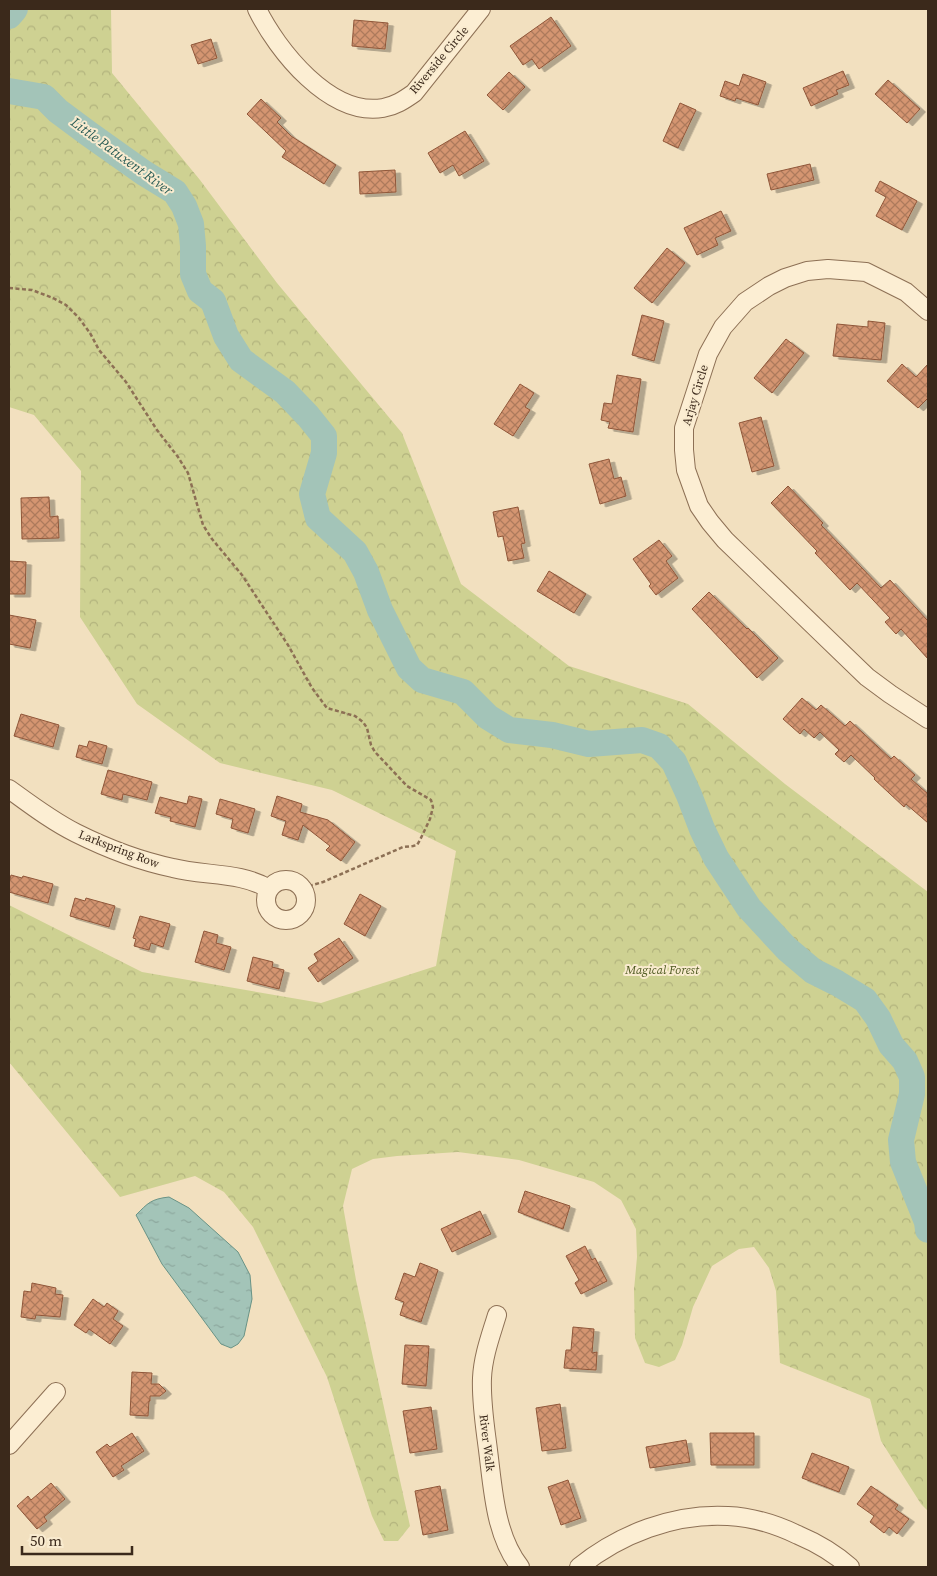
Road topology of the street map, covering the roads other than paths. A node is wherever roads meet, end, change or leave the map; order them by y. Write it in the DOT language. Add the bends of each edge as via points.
graph roads {
  1 [pos="256,9"];
  2 [pos="481,9"];
  3 [pos="928,311"];
  4 [pos="928,720"];
  5 [pos="9,790"];
  6 [pos="269,889"];
  7 [pos="497,1314"];
  8 [pos="56,1392"];
  9 [pos="9,1445"];
  10 [pos="520,1567"];
  11 [pos="579,1567"];
  12 [pos="850,1567"];
  1 -- 2 [label="street, Riverside Circle" via="285,54 309,78 332,96 365,109 400,103 414,93"];
  3 -- 4 [label="street, Arjay Circle" via="906,292 866,272 808,271 768,286 745,302 723,327 708,354 684,428 686,470 699,506 725,540 868,677"];
  5 -- 6 [label="street, Larkspring Row" via="77,833 141,860 244,879"];
  6 -- 6 [label="street" via="266,900 272,915 280,919 298,916 306,901 297,883 282,880"];
  7 -- 10 [label="street, River Walk" via="482,1376 483,1412 495,1502 507,1544"];
  8 -- 9 [label="street"];
  11 -- 12 [label="street" via="610,1546 662,1523 693,1517 728,1516 787,1530 815,1542"];
}
